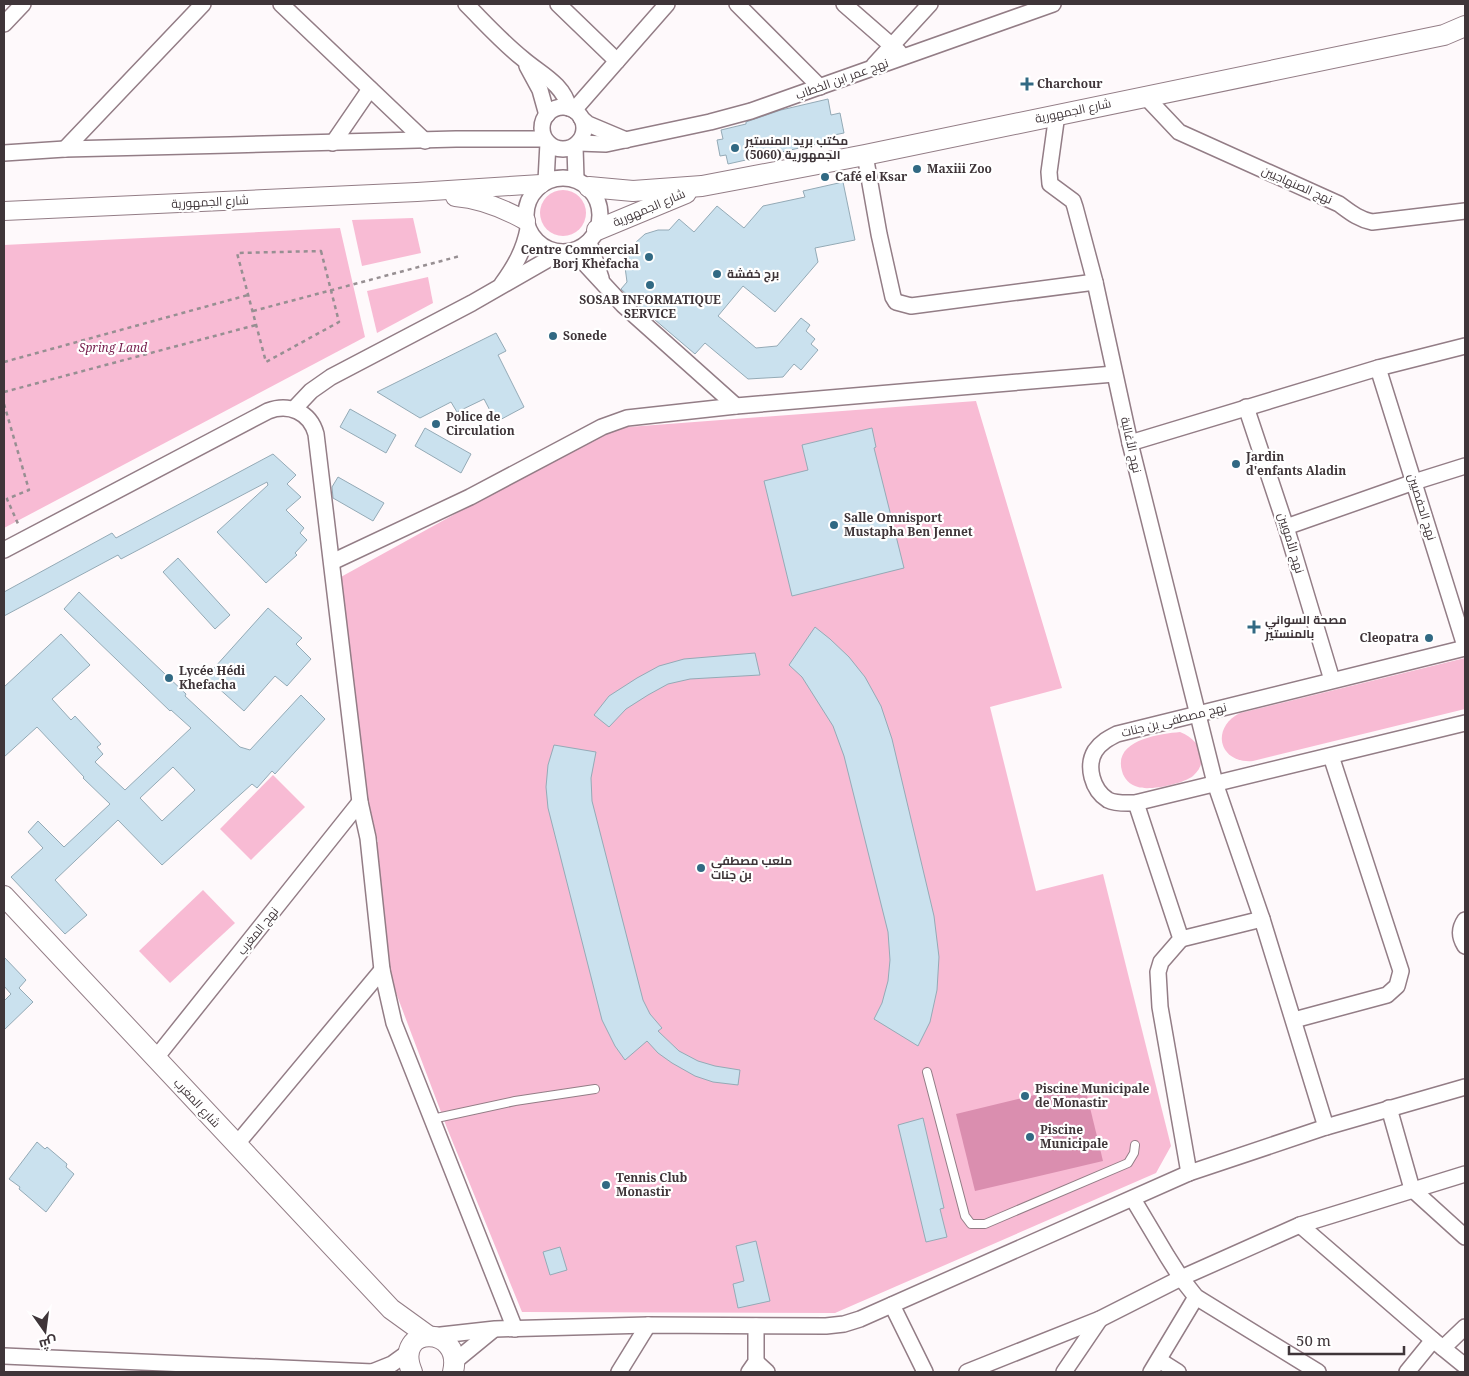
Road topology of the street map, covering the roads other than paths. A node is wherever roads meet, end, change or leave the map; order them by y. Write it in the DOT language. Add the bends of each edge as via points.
graph roads {
  1 [pos="23,4"];
  2 [pos="203,4"];
  3 [pos="281,4"];
  4 [pos="466,4"];
  5 [pos="558,4"];
  6 [pos="667,4"];
  7 [pos="737,4"];
  8 [pos="930,4"];
  9 [pos="1053,4"];
  10 [pos="850,5"];
  11 [pos="4,24"];
  12 [pos="1465,26"];
  13 [pos="1444,35"];
  14 [pos="1465,38"];
  15 [pos="892,46"];
  16 [pos="903,56"];
  17 [pos="522,59"];
  18 [pos="617,61"];
  19 [pos="872,68"];
  20 [pos="820,87"];
  21 [pos="370,89"];
  22 [pos="1145,96"];
  23 [pos="575,112"];
  24 [pos="1057,114"];
  25 [pos="545,131"];
  26 [pos="626,140"];
  27 [pos="425,141"];
  28 [pos="332,143"];
  29 [pos="4,145"];
  30 [pos="576,145"];
  31 [pos="65,149"];
  32 [pos="24,150"];
  33 [pos="4,153"];
  34 [pos="865,155"];
  35 [pos="544,183"];
  36 [pos="582,183"];
  37 [pos="702,186"];
  38 [pos="417,192"];
  39 [pos="4,211"];
  40 [pos="1465,211"];
  41 [pos="527,225"];
  42 [pos="593,236"];
  43 [pos="567,252"];
  44 [pos="1095,282"];
  45 [pos="603,284"];
  46 [pos="500,287"];
  47 [pos="1465,346"];
  48 [pos="1378,368"];
  49 [pos="1114,374"];
  50 [pos="736,406"];
  51 [pos="1246,407"];
  52 [pos="294,409"];
  53 [pos="1130,443"];
  54 [pos="1465,466"];
  55 [pos="1414,482"];
  56 [pos="1286,527"];
  57 [pos="4,550"];
  58 [pos="332,562"];
  59 [pos="1465,647"];
  60 [pos="1332,680"];
  61 [pos="1198,714"];
  62 [pos="1465,723"];
  63 [pos="1331,756"];
  64 [pos="1215,784"];
  65 [pos="360,802"];
  66 [pos="1136,803"];
  67 [pos="4,896"];
  68 [pos="1262,919"];
  69 [pos="1465,920"];
  70 [pos="1182,939"];
  71 [pos="1465,946"];
  72 [pos="382,970"];
  73 [pos="1294,1020"];
  74 [pos="156,1059"];
  75 [pos="927,1072"];
  76 [pos="1465,1086"];
  77 [pos="595,1090"];
  78 [pos="1389,1108"];
  79 [pos="432,1119"];
  80 [pos="1326,1127"];
  81 [pos="236,1145"];
  82 [pos="1135,1145"];
  83 [pos="1189,1173"];
  84 [pos="1465,1174"];
  85 [pos="1412,1189"];
  86 [pos="1133,1199"];
  87 [pos="1300,1225"];
  88 [pos="1465,1237"];
  89 [pos="1181,1278"];
  90 [pos="1196,1297"];
  91 [pos="892,1305"];
  92 [pos="391,1309"];
  93 [pos="1100,1318"];
  94 [pos="648,1325"];
  95 [pos="756,1326"];
  96 [pos="1465,1326"];
  97 [pos="494,1329"];
  98 [pos="515,1329"];
  99 [pos="429,1336"];
  100 [pos="1438,1344"];
  101 [pos="410,1350"];
  102 [pos="4,1356"];
  103 [pos="1155,1366"];
  104 [pos="1465,1366"];
  105 [pos="454,1368"];
  106 [pos="758,1369"];
  107 [pos="372,1372"];
  108 [pos="412,1372"];
  109 [pos="619,1372"];
  110 [pos="925,1372"];
  111 [pos="967,1372"];
  112 [pos="1064,1372"];
  113 [pos="1178,1372"];
  114 [pos="1318,1372"];
  115 [pos="1407,1372"];
  1 -- 11 [label="street"];
  2 -- 31 [label="street"];
  3 -- 21 [label="street"];
  4 -- 17 [label="street"];
  5 -- 18 [label="street"];
  6 -- 18 [label="street"];
  7 -- 20 [label="street"];
  8 -- 15 [label="street"];
  9 -- 16 [label="street, نهج عمر ابن الخطاب"];
  10 -- 15 [label="street"];
  12 -- 13 [label="main road, شارع الجمهورية"];
  13 -- 14 [label="main road, شارع الجمهورية"];
  13 -- 22 [label="main road, شارع الجمهورية"];
  15 -- 16 [label="street"];
  15 -- 19 [label="street"];
  16 -- 19 [label="street, نهج عمر ابن الخطاب"];
  17 -- 23 [label="street" via="552,81"];
  17 -- 25 [label="street" via="536,80"];
  18 -- 23 [label="street"];
  19 -- 20 [label="street, نهج عمر ابن الخطاب"];
  20 -- 26 [label="street, نهج عمر ابن الخطاب" via="726,117"];
  21 -- 27 [label="street"];
  21 -- 28 [label="street"];
  22 -- 24 [label="main road, شارع الجمهورية"];
  22 -- 40 [label="street, نهج الصنهاجيين" via="1176,131 1339,204 1362,220 1372,222"];
  23 -- 25 [label="street" via="558,108"];
  23 -- 26 [label="street" via="588,124"];
  23 -- 30 [label="street" via="584,123 584,132"];
  24 -- 34 [label="main road, شارع الجمهورية"];
  24 -- 44 [label="street, نهج الأغالبة" via="1049,181 1052,187 1072,201"];
  25 -- 27 [label="street" via="494,138"];
  25 -- 30 [label="street" via="557,149"];
  25 -- 35 [label="street"];
  26 -- 30 [label="street, نهج عمر ابن الخطاب"];
  27 -- 28 [label="street"];
  28 -- 31 [label="street"];
  29 -- 32 [label="street"];
  30 -- 36 [label="street"];
  31 -- 32 [label="street"];
  32 -- 33 [label="street"];
  34 -- 37 [label="main road, شارع الجمهورية"];
  34 -- 44 [label="street" via="879,234 896,302 911,306"];
  35 -- 36 [label="street" via="566,177"];
  35 -- 38 [label="street, شارع الجمهورية"];
  35 -- 41 [label="street" via="528,200"];
  36 -- 37 [label="main road, شارع الجمهورية" via="633,191"];
  36 -- 42 [label="street" via="596,197 600,208 600,219"];
  37 -- 42 [label="main road, شارع الجمهورية"];
  38 -- 39 [label="street, شارع الجمهورية"];
  38 -- 41 [label="street, شارع الجمهورية" via="485,202 506,210"];
  41 -- 43 [label="street" via="540,244 550,250"];
  41 -- 46 [label="street" via="525,243"];
  42 -- 43 [label="street"];
  42 -- 45 [label="street"];
  43 -- 45 [label="street"];
  43 -- 46 [label="street"];
  44 -- 49 [label="street, نهج الأغالبة"];
  45 -- 50 [label="street"];
  46 -- 52 [label="street" via="331,377"];
  47 -- 48 [label="street"];
  48 -- 51 [label="street"];
  48 -- 55 [label="street, نهج الحفصيين"];
  49 -- 50 [label="street"];
  49 -- 53 [label="street, نهج الأغالبة"];
  50 -- 58 [label="street" via="615,421 470,497"];
  51 -- 53 [label="street"];
  51 -- 56 [label="street, نهج الأمويين"];
  52 -- 57 [label="street" via="268,411"];
  52 -- 58 [label="street" via="309,419 316,434"];
  53 -- 61 [label="street, نهج الأغالبة"];
  54 -- 55 [label="street"];
  55 -- 56 [label="street"];
  55 -- 59 [label="street, نهج الحفصيين"];
  56 -- 60 [label="street, نهج الأمويين"];
  58 -- 65 [label="street"];
  59 -- 60 [label="street, نهج مصطفى بن جنات"];
  60 -- 61 [label="street, نهج مصطفى بن جنات"];
  61 -- 64 [label="street, نهج الأغالبة"];
  61 -- 66 [label="street, نهج مصطفى بن جنات" via="1117,734 1095,751 1091,771 1098,790 1108,800 1121,804"];
  62 -- 63 [label="street, نهج مصطفى بن جنات"];
  63 -- 64 [label="street, نهج مصطفى بن جنات"];
  63 -- 73 [label="street" via="1401,971 1398,986 1387,995"];
  64 -- 66 [label="street, نهج مصطفى بن جنات"];
  64 -- 68 [label="street, نهج الأغالبة"];
  65 -- 72 [label="street" via="368,838"];
  65 -- 74 [label="street, نهج المغرب"];
  66 -- 70 [label="street"];
  67 -- 74 [label="main road, شارع المغرب"];
  68 -- 70 [label="street"];
  68 -- 73 [label="street, نهج الأغالبة"];
  69 -- 71 [label="street" via="1460,934"];
  70 -- 83 [label="street" via="1161,962 1158,972 1160,1007"];
  72 -- 79 [label="street" via="394,1023"];
  72 -- 81 [label="street"];
  73 -- 80 [label="street, نهج الأغالبة"];
  74 -- 81 [label="main road, شارع المغرب"];
  75 -- 82 [label="lane" via="965,1216 971,1224 985,1224 1128,1163"];
  76 -- 78 [label="street"];
  77 -- 79 [label="lane" via="515,1101"];
  78 -- 80 [label="street"];
  78 -- 85 [label="street"];
  79 -- 98 [label="street"];
  80 -- 83 [label="street"];
  81 -- 92 [label="main road, شارع المغرب"];
  83 -- 86 [label="street"];
  84 -- 85 [label="street"];
  85 -- 87 [label="street"];
  85 -- 88 [label="street"];
  86 -- 89 [label="street"];
  86 -- 91 [label="street"];
  87 -- 89 [label="street"];
  87 -- 100 [label="street"];
  89 -- 90 [label="street"];
  89 -- 93 [label="street"];
  90 -- 103 [label="street"];
  90 -- 114 [label="street"];
  91 -- 95 [label="street" via="844,1324"];
  91 -- 110 [label="street"];
  92 -- 99 [label="main road, شارع المغرب"];
  92 -- 101 [label="main road, شارع المغرب"];
  93 -- 111 [label="street"];
  93 -- 112 [label="street"];
  94 -- 95 [label="street"];
  94 -- 98 [label="street"];
  94 -- 109 [label="street"];
  95 -- 106 [label="street"];
  96 -- 100 [label="street"];
  97 -- 98 [label="street"];
  97 -- 99 [label="street"];
  97 -- 105 [label="street"];
  99 -- 101 [label="main road" via="422,1336"];
  99 -- 105 [label="main road, شارع المغرب" via="447,1345"];
  100 -- 104 [label="street"];
  100 -- 115 [label="street"];
  101 -- 107 [label="street" via="392,1364"];
  101 -- 108 [label="main road, شارع المغرب"];
  102 -- 107 [label="street"];
  103 -- 113 [label="street"];
}
